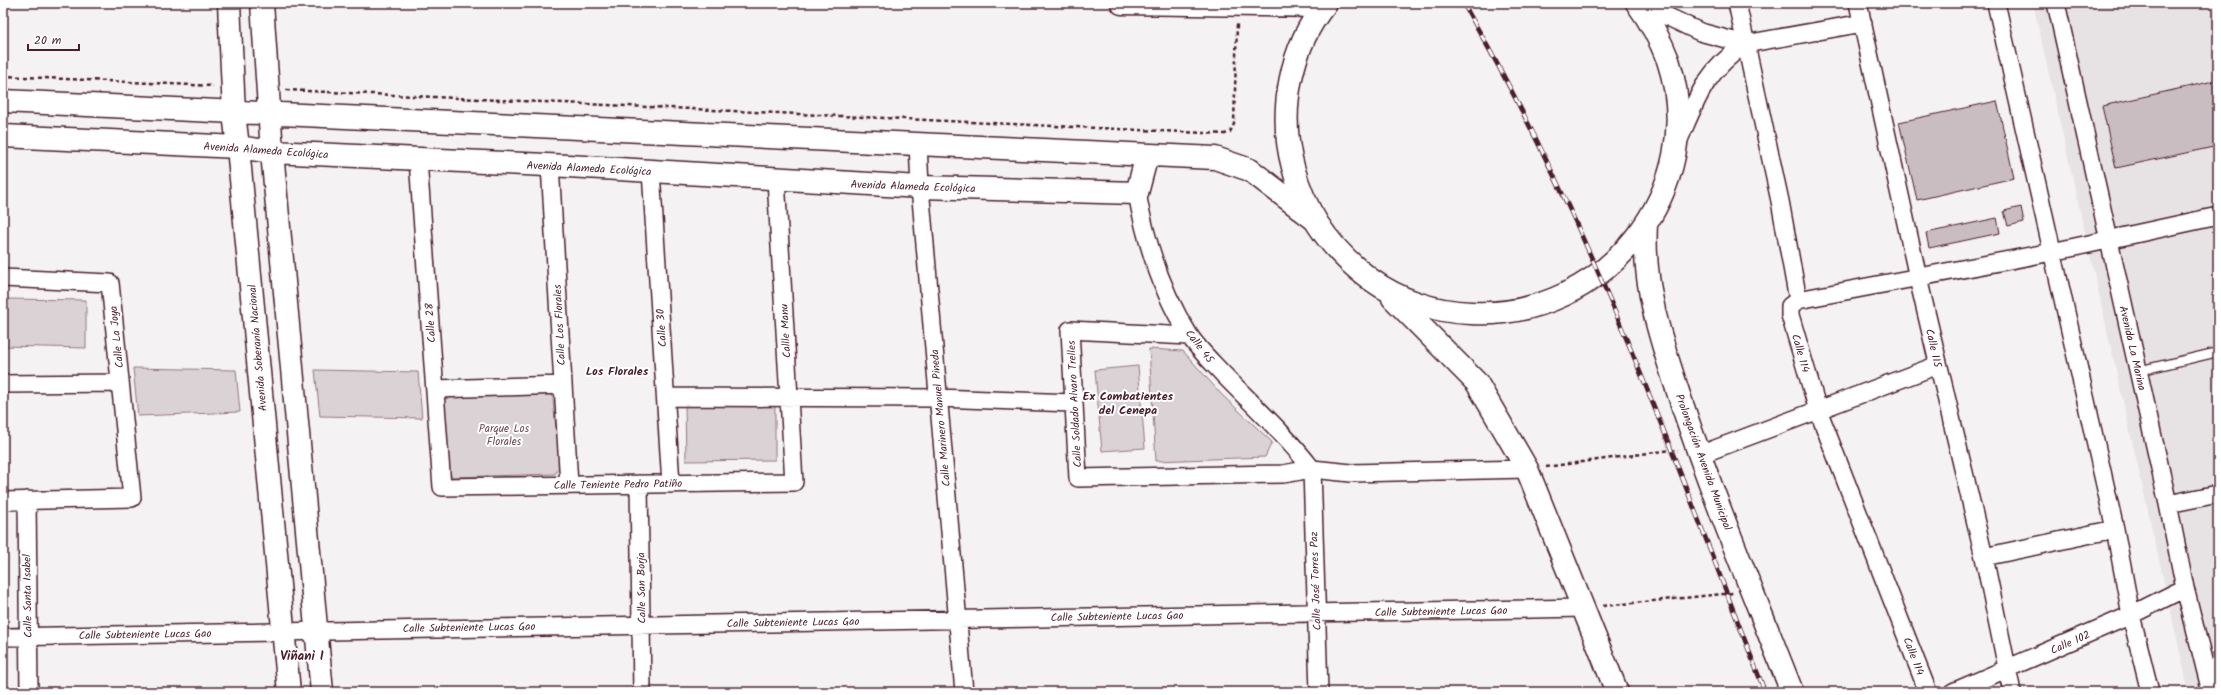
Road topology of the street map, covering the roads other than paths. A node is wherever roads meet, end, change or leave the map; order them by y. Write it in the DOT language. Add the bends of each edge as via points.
graph roads {
  1 [pos="230,3"];
  2 [pos="262,3"];
  3 [pos="1122,3"];
  4 [pos="1638,3"];
  5 [pos="1737,3"];
  6 [pos="1858,3"];
  7 [pos="1996,3"];
  8 [pos="2056,3"];
  9 [pos="1325,5"];
  10 [pos="1863,23"];
  11 [pos="1745,44"];
  12 [pos="3,101"];
  13 [pos="234,113"];
  14 [pos="271,114"];
  15 [pos="3,136"];
  16 [pos="918,144"];
  17 [pos="238,147"];
  18 [pos="1675,151"];
  19 [pos="272,152"];
  20 [pos="1147,155"];
  21 [pos="418,160"];
  22 [pos="550,165"];
  23 [pos="651,171"];
  24 [pos="776,179"];
  25 [pos="920,187"];
  26 [pos="1137,193"];
  27 [pos="2218,216"];
  28 [pos="1314,219"];
  29 [pos="1646,224"];
  30 [pos="2108,240"];
  31 [pos="2052,252"];
  32 [pos="3,278"];
  33 [pos="1918,278"];
  34 [pos="1377,284"];
  35 [pos="1798,300"];
  36 [pos="1190,336"];
  37 [pos="2218,352"];
  38 [pos="1938,364"];
  39 [pos="2138,371"];
  40 [pos="293,376"];
  41 [pos="260,378"];
  42 [pos="120,383"];
  43 [pos="3,384"];
  44 [pos="563,386"];
  45 [pos="435,389"];
  46 [pos="666,397"];
  47 [pos="789,398"];
  48 [pos="938,398"];
  49 [pos="1073,403"];
  50 [pos="1818,410"];
  51 [pos="1699,455"];
  52 [pos="1312,469"];
  53 [pos="1527,469"];
  54 [pos="794,482"];
  55 [pos="639,484"];
  56 [pos="671,484"];
  57 [pos="569,485"];
  58 [pos="442,487"];
  59 [pos="2218,494"];
  60 [pos="26,500"];
  61 [pos="3,501"];
  62 [pos="2168,504"];
  63 [pos="2115,529"];
  64 [pos="1984,557"];
  65 [pos="2185,588"];
  66 [pos="1583,608"];
  67 [pos="1316,613"];
  68 [pos="2131,615"];
  69 [pos="958,619"];
  70 [pos="641,624"];
  71 [pos="283,630"];
  72 [pos="316,630"];
  73 [pos="27,636"];
  74 [pos="3,637"];
  75 [pos="2007,670"];
  76 [pos="29,692"];
  77 [pos="289,692"];
  78 [pos="322,692"];
  79 [pos="642,692"];
  80 [pos="964,692"];
  81 [pos="1319,692"];
  82 [pos="1617,692"];
  83 [pos="1792,692"];
  84 [pos="1928,692"];
  85 [pos="1953,692"];
  86 [pos="2012,692"];
  87 [pos="2150,692"];
  88 [pos="2211,692"];
  1 -- 13 [label="street, Avenida Soberanía Nacional"];
  2 -- 14 [label="street"];
  3 -- 9 [label="street"];
  4 -- 11 [label="street" via="1700,32"];
  4 -- 18 [label="street, Prolongación Avenida Municipal" via="1649,20 1668,62 1676,106"];
  5 -- 11 [label="street"];
  6 -- 10 [label="street, Calle 115"];
  7 -- 31 [label="street"];
  8 -- 30 [label="street, Avenida La Marina"];
  9 -- 28 [label="street, Prolongación Avenida Municipal" via="1311,25 1299,53 1289,89 1287,112 1290,156 1304,199"];
  10 -- 11 [label="street"];
  10 -- 33 [label="street, Calle 115"];
  11 -- 18 [label="street" via="1720,64 1709,77 1695,101"];
  11 -- 35 [label="street" via="1780,201"];
  12 -- 13 [label="street"];
  13 -- 14 [label="street"];
  13 -- 17 [label="street, Avenida Soberanía Nacional"];
  14 -- 16 [label="street"];
  14 -- 19 [label="street"];
  15 -- 17 [label="street, Avenida Alameda Ecológica"];
  16 -- 20 [label="street"];
  16 -- 25 [label="street, Calle Marinero Manuel Pineda"];
  17 -- 19 [label="street, Avenida Alameda Ecológica"];
  17 -- 41 [label="street, Avenida Soberanía Nacional"];
  18 -- 29 [label="street, Prolongación Avenida Municipal" via="1662,194"];
  19 -- 21 [label="street, Avenida Alameda Ecológica"];
  19 -- 40 [label="street"];
  20 -- 26 [label="street"];
  20 -- 28 [label="street" via="1215,158 1250,170"];
  21 -- 22 [label="street, Avenida Alameda Ecológica"];
  21 -- 45 [label="street, Calle 28"];
  22 -- 23 [label="street, Avenida Alameda Ecológica"];
  22 -- 44 [label="street, Calle Los Florales"];
  23 -- 24 [label="street, Avenida Alameda Ecológica"];
  23 -- 46 [label="street, Calle 30"];
  24 -- 25 [label="street, Avenida Alameda Ecológica"];
  24 -- 47 [label="street, Callle Manu"];
  25 -- 26 [label="street, Avenida Alameda Ecológica"];
  25 -- 48 [label="street, Calle Marinero Manuel Pineda"];
  26 -- 36 [label="street, Calle 45" via="1149,244 1168,294"];
  27 -- 30 [label="street"];
  28 -- 34 [label="street, Prolongación Avenida Municipal" via="1342,255"];
  29 -- 34 [label="street, Prolongación Avenida Municipal" via="1626,251 1591,281 1551,301 1530,308 1485,314 1439,310"];
  29 -- 51 [label="street, Prolongación Avenida Municipal" via="1645,266 1651,302"];
  30 -- 31 [label="street"];
  30 -- 39 [label="street, Avenida La Marina"];
  31 -- 33 [label="street"];
  31 -- 63 [label="street"];
  32 -- 42 [label="street, Calle La Joya" via="110,283"];
  33 -- 35 [label="street"];
  33 -- 38 [label="street, Calle 115"];
  34 -- 53 [label="street, Prolongación Avenida Municipal" via="1477,383"];
  35 -- 50 [label="street, Calle 114" via="1790,306 1790,315"];
  36 -- 49 [label="street, Calle Soldado Alvaro Trelles" via="1070,330"];
  36 -- 52 [label="street, Calle 45" via="1249,401 1294,444"];
  37 -- 39 [label="lane"];
  38 -- 50 [label="street"];
  38 -- 64 [label="street, Calle 115"];
  39 -- 62 [label="street, Avenida La Marina"];
  40 -- 41 [label="street"];
  40 -- 72 [label="street"];
  41 -- 71 [label="street, Avenida Soberanía Nacional"];
  42 -- 43 [label="street"];
  42 -- 60 [label="street, Calle La Joya" via="132,498"];
  44 -- 45 [label="street"];
  44 -- 57 [label="street, Calle Los Florales"];
  45 -- 58 [label="street, Calle 28"];
  46 -- 47 [label="street"];
  46 -- 56 [label="street, Calle 30"];
  47 -- 48 [label="street"];
  47 -- 54 [label="street, Callle Manu"];
  48 -- 49 [label="street"];
  48 -- 69 [label="street, Calle Marinero Manuel Pineda"];
  49 -- 52 [label="street, Calle Soldado Alvaro Trelles" via="1078,478 1283,474"];
  50 -- 51 [label="street"];
  50 -- 84 [label="street, Calle 114"];
  51 -- 83 [label="street, Prolongación Avenida Municipal"];
  52 -- 53 [label="street" via="1351,473"];
  52 -- 67 [label="street, Calle José Torres Paz"];
  53 -- 66 [label="street, Prolongación Avenida Municipal"];
  54 -- 56 [label="street, Calle Teniente Pedro Patiño"];
  55 -- 56 [label="street, Calle Teniente Pedro Patiño"];
  55 -- 57 [label="street, Calle Teniente Pedro Patiño"];
  55 -- 70 [label="street, Calle San Borja"];
  57 -- 58 [label="street, Calle Teniente Pedro Patiño"];
  59 -- 62 [label="street"];
  60 -- 61 [label="street"];
  60 -- 73 [label="street, Calle Santa Isabel"];
  62 -- 65 [label="street, Avenida La Marina"];
  63 -- 64 [label="street"];
  63 -- 68 [label="street"];
  64 -- 75 [label="street, Calle 115"];
  65 -- 68 [label="street, Calle 102"];
  65 -- 88 [label="street, Avenida La Marina"];
  66 -- 67 [label="street, Calle Subteniente Lucas Gao"];
  66 -- 82 [label="street, Prolongación Avenida Municipal"];
  67 -- 69 [label="street, Calle Subteniente Lucas Gao"];
  67 -- 81 [label="street, Calle José Torres Paz"];
  68 -- 75 [label="street, Calle 102"];
  68 -- 87 [label="street"];
  69 -- 70 [label="street, Calle Subteniente Lucas Gao"];
  69 -- 80 [label="street, Calle Marinero Manuel Pineda"];
  70 -- 72 [label="street, Calle Subteniente Lucas Gao"];
  70 -- 79 [label="street, Calle San Borja"];
  71 -- 72 [label="street, Calle Subteniente Lucas Gao"];
  71 -- 73 [label="street, Calle Subteniente Lucas Gao"];
  71 -- 77 [label="street, Avenida Soberanía Nacional"];
  72 -- 78 [label="street"];
  73 -- 74 [label="street, Calle Subteniente Lucas Gao"];
  73 -- 76 [label="street, Calle Santa Isabel"];
  75 -- 85 [label="street, Calle 102"];
  75 -- 86 [label="street, Calle 115"];
}
